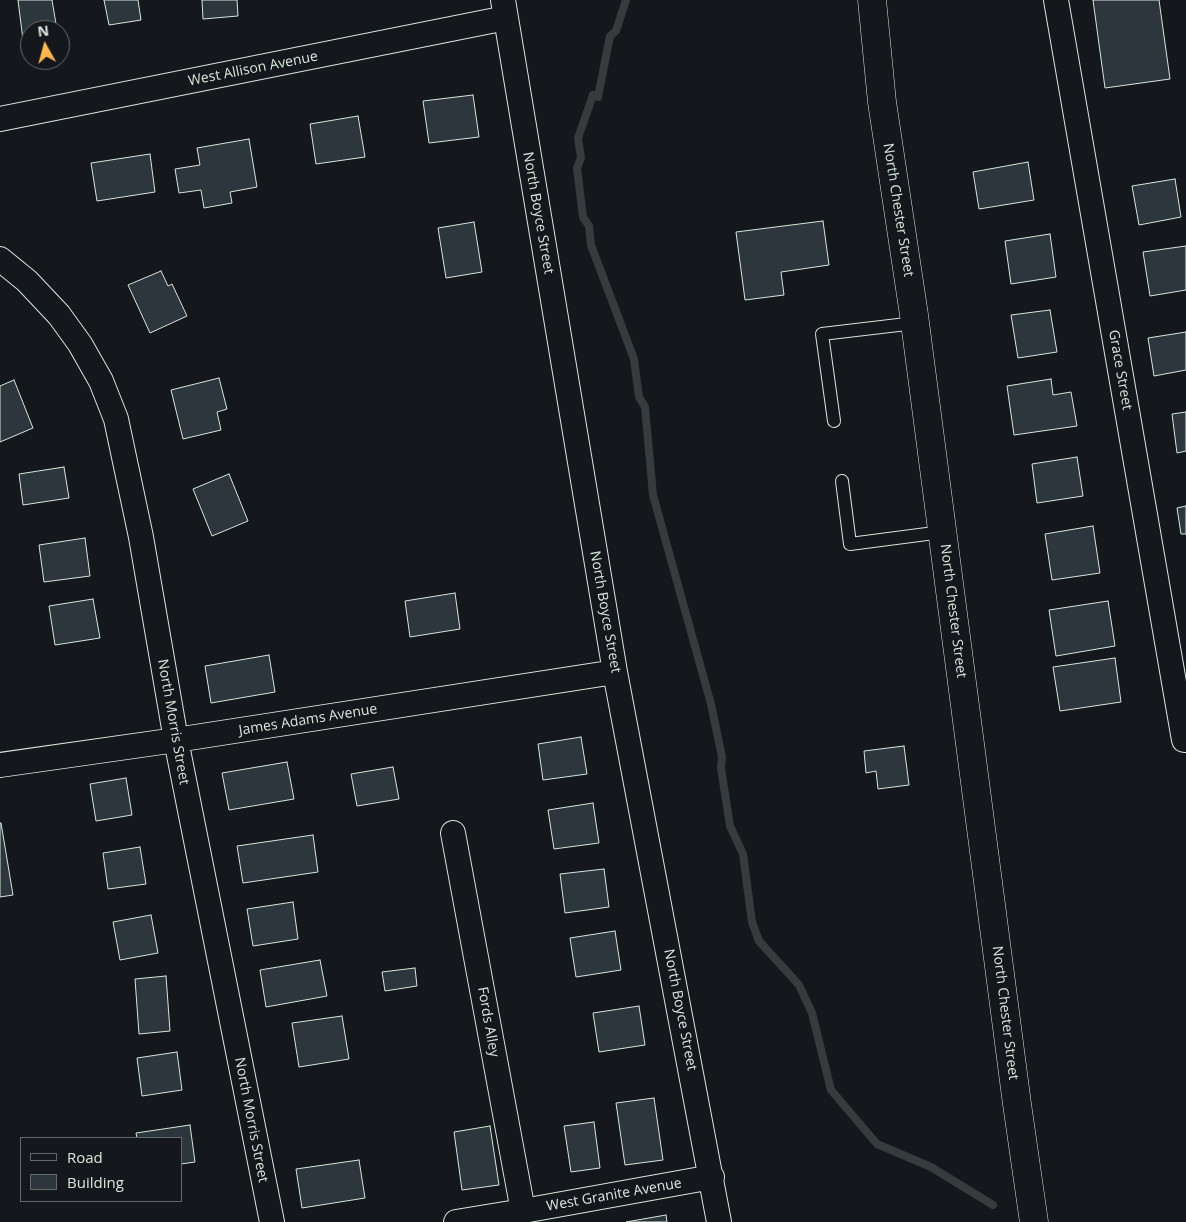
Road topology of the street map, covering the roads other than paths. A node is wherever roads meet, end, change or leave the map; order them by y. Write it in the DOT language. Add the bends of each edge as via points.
graph roads {
  1 [pos="872,0"];
  2 [pos="1056,0"];
  3 [pos="504,9"];
  4 [pos="0,119"];
  5 [pos="0,259"];
  6 [pos="915,323"];
  7 [pos="834,421"];
  8 [pos="842,481"];
  9 [pos="942,532"];
  10 [pos="615,672"];
  11 [pos="176,740"];
  12 [pos="1185,740"];
  13 [pos="0,765"];
  14 [pos="453,833"];
  15 [pos="712,1177"];
  16 [pos="523,1211"];
  17 [pos="272,1222"];
  18 [pos="456,1222"];
  19 [pos="720,1222"];
  20 [pos="1034,1222"];
  1 -- 6 [label="main road, North Chester Street" via="882,102"];
  2 -- 12 [label="street, Grace Street"];
  3 -- 4 [label="street, West Allison Avenue"];
  3 -- 10 [label="street, North Boyce Street"];
  5 -- 11 [label="street, North Morris Street" via="27,281 80,344 101,381 116,419 141,537"];
  6 -- 7 [label="lane" via="822,334"];
  6 -- 9 [label="main road, North Chester Street"];
  8 -- 9 [label="lane" via="850,544"];
  9 -- 20 [label="main road, North Chester Street"];
  10 -- 11 [label="street, James Adams Avenue"];
  10 -- 15 [label="street, North Boyce Street"];
  11 -- 13 [label="street, James Adams Avenue"];
  11 -- 17 [label="street, North Morris Street"];
  14 -- 16 [label="street, Fords Alley"];
  15 -- 16 [label="street, West Granite Avenue"];
  15 -- 19 [label="street, North Boyce Street"];
  16 -- 18 [label="street, West Granite Avenue"];
}
